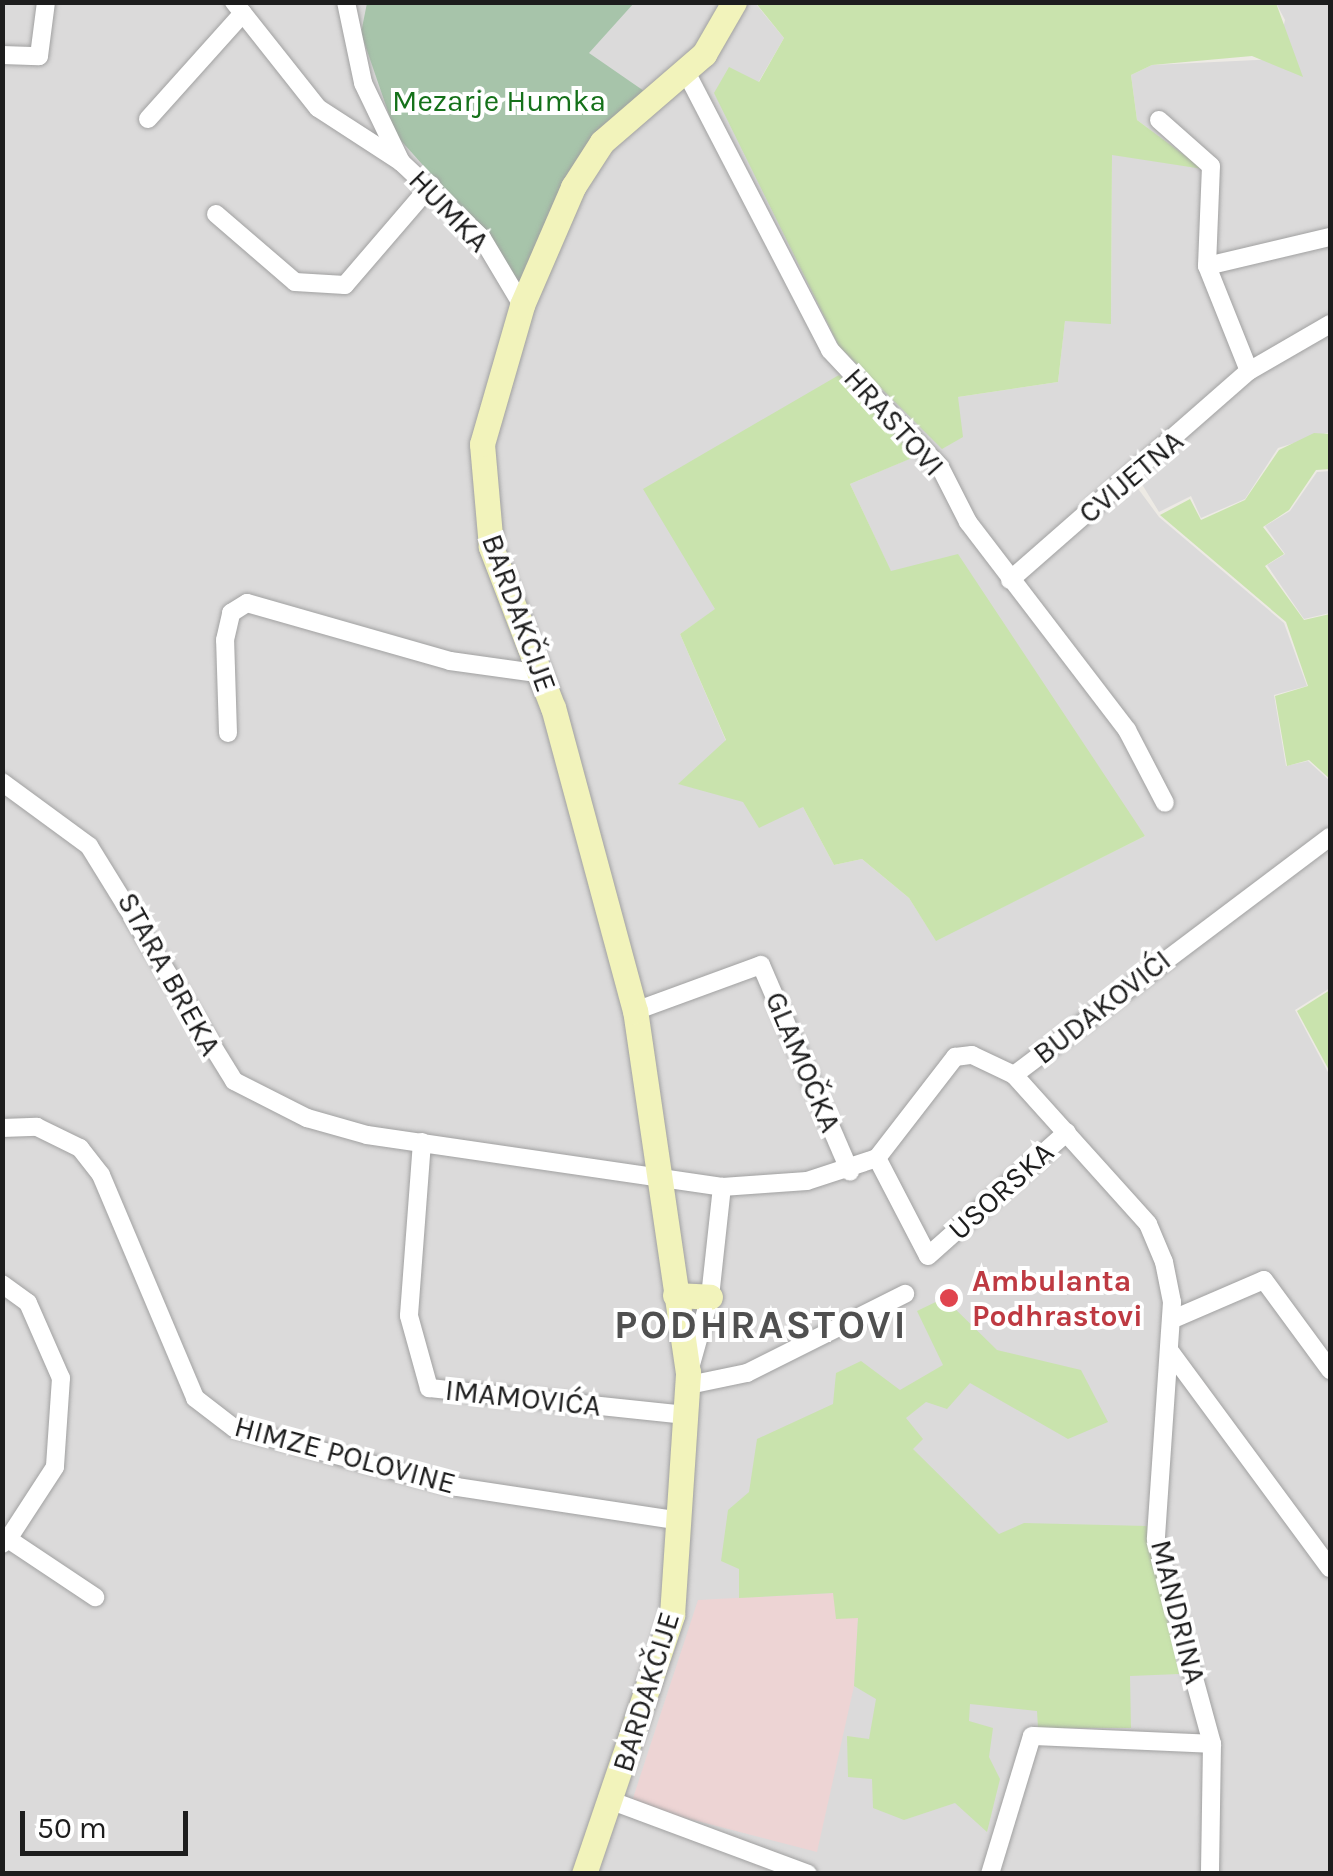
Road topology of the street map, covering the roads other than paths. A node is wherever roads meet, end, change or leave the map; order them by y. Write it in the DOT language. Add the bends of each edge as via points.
graph roads {
  1 [pos="46,2"];
  2 [pos="346,2"];
  3 [pos="734,2"];
  4 [pos="238,8"];
  5 [pos="2,56"];
  6 [pos="686,72"];
  7 [pos="148,120"];
  8 [pos="1160,120"];
  9 [pos="401,162"];
  10 [pos="432,185"];
  11 [pos="216,214"];
  12 [pos="1330,238"];
  13 [pos="1206,266"];
  14 [pos="522,305"];
  15 [pos="1330,324"];
  16 [pos="1249,371"];
  17 [pos="1010,580"];
  18 [pos="542,674"];
  19 [pos="228,733"];
  20 [pos="2,782"];
  21 [pos="1165,802"];
  22 [pos="1330,838"];
  23 [pos="635,1011"];
  24 [pos="1014,1075"];
  25 [pos="2,1128"];
  26 [pos="1067,1132"];
  27 [pos="422,1142"];
  28 [pos="877,1158"];
  29 [pos="850,1172"];
  30 [pos="652,1173"];
  31 [pos="722,1187"];
  32 [pos="2,1284"];
  33 [pos="905,1294"];
  34 [pos="675,1295"];
  35 [pos="710,1297"];
  36 [pos="1171,1320"];
  37 [pos="1169,1350"];
  38 [pos="1330,1370"];
  39 [pos="689,1379"];
  40 [pos="687,1415"];
  41 [pos="680,1521"];
  42 [pos="5,1542"];
  43 [pos="1330,1568"];
  44 [pos="96,1597"];
  45 [pos="1212,1744"];
  46 [pos="612,1801"];
  47 [pos="785,1867"];
  48 [pos="584,1874"];
  49 [pos="808,1874"];
  50 [pos="990,1874"];
  51 [pos="1210,1874"];
  1 -- 5 [label="street" via="39,56"];
  2 -- 9 [label="street, HUMKA" via="363,83"];
  3 -- 6 [label="street, BARDAKČIJE"];
  4 -- 7 [label="street"];
  4 -- 9 [label="street" via="326,116"];
  6 -- 14 [label="street, BARDAKČIJE" via="602,142"];
  6 -- 17 [label="street, HRASTOVI" via="830,350 940,467"];
  8 -- 13 [label="street" via="1211,166"];
  9 -- 10 [label="street, HUMKA"];
  10 -- 11 [label="street" via="345,285 295,282"];
  10 -- 14 [label="street, HUMKA" via="482,238"];
  12 -- 13 [label="street"];
  13 -- 16 [label="street"];
  14 -- 18 [label="street, BARDAKČIJE" via="488,415 480,492 491,548"];
  15 -- 16 [label="street, CVIJETNA"];
  16 -- 17 [label="street, CVIJETNA"];
  17 -- 21 [label="street, HRASTOVI" via="1099,690"];
  18 -- 19 [label="street" via="450,661 246,603 231,614 225,640"];
  18 -- 23 [label="street, BARDAKČIJE"];
  20 -- 27 [label="street, STARA BREKA" via="90,846 234,1081 307,1118"];
  22 -- 24 [label="street, BUDAKOVIĆI"];
  23 -- 29 [label="street, GLAMOČKA" via="761,964"];
  23 -- 30 [label="street, BARDAKČIJE"];
  24 -- 26 [label="street, MANDRINA"];
  24 -- 28 [label="street, BUDAKOVIĆI" via="972,1054 955,1057"];
  25 -- 41 [label="street, HIMZE POLOVINE" via="37,1127 80,1148 100,1174 194,1398 234,1428 456,1488"];
  26 -- 28 [label="street, USORSKA" via="928,1256"];
  26 -- 36 [label="street, MANDRINA" via="1154,1233"];
  27 -- 30 [label="street, STARA BREKA"];
  27 -- 40 [label="street, IMAMOVIĆA" via="409,1316 430,1388"];
  28 -- 29 [label="street, BUDAKOVIĆI"];
  29 -- 31 [label="street, BUDAKOVIĆI"];
  30 -- 31 [label="street"];
  30 -- 34 [label="street, BARDAKČIJE"];
  31 -- 35 [label="street, BARDAKČIJE"];
  32 -- 42 [label="street" via="38,1319 61,1378 55,1467"];
  33 -- 39 [label="street" via="747,1373"];
  34 -- 35 [label="street"];
  34 -- 39 [label="street, BARDAKČIJE"];
  35 -- 39 [label="street, BARDAKČIJE"];
  36 -- 37 [label="street, MANDRINA"];
  36 -- 38 [label="street" via="1264,1280"];
  37 -- 43 [label="street"];
  37 -- 45 [label="street, MANDRINA" via="1156,1539"];
  39 -- 40 [label="street, BARDAKČIJE"];
  40 -- 41 [label="street, BARDAKČIJE"];
  41 -- 46 [label="street, BARDAKČIJE" via="672,1615"];
  42 -- 44 [label="street"];
  45 -- 50 [label="street" via="1042,1734 1025,1743"];
  45 -- 51 [label="street, MANDRINA"];
  46 -- 47 [label="street"];
  46 -- 48 [label="street, BARDAKČIJE"];
  47 -- 49 [label="street"];
}
